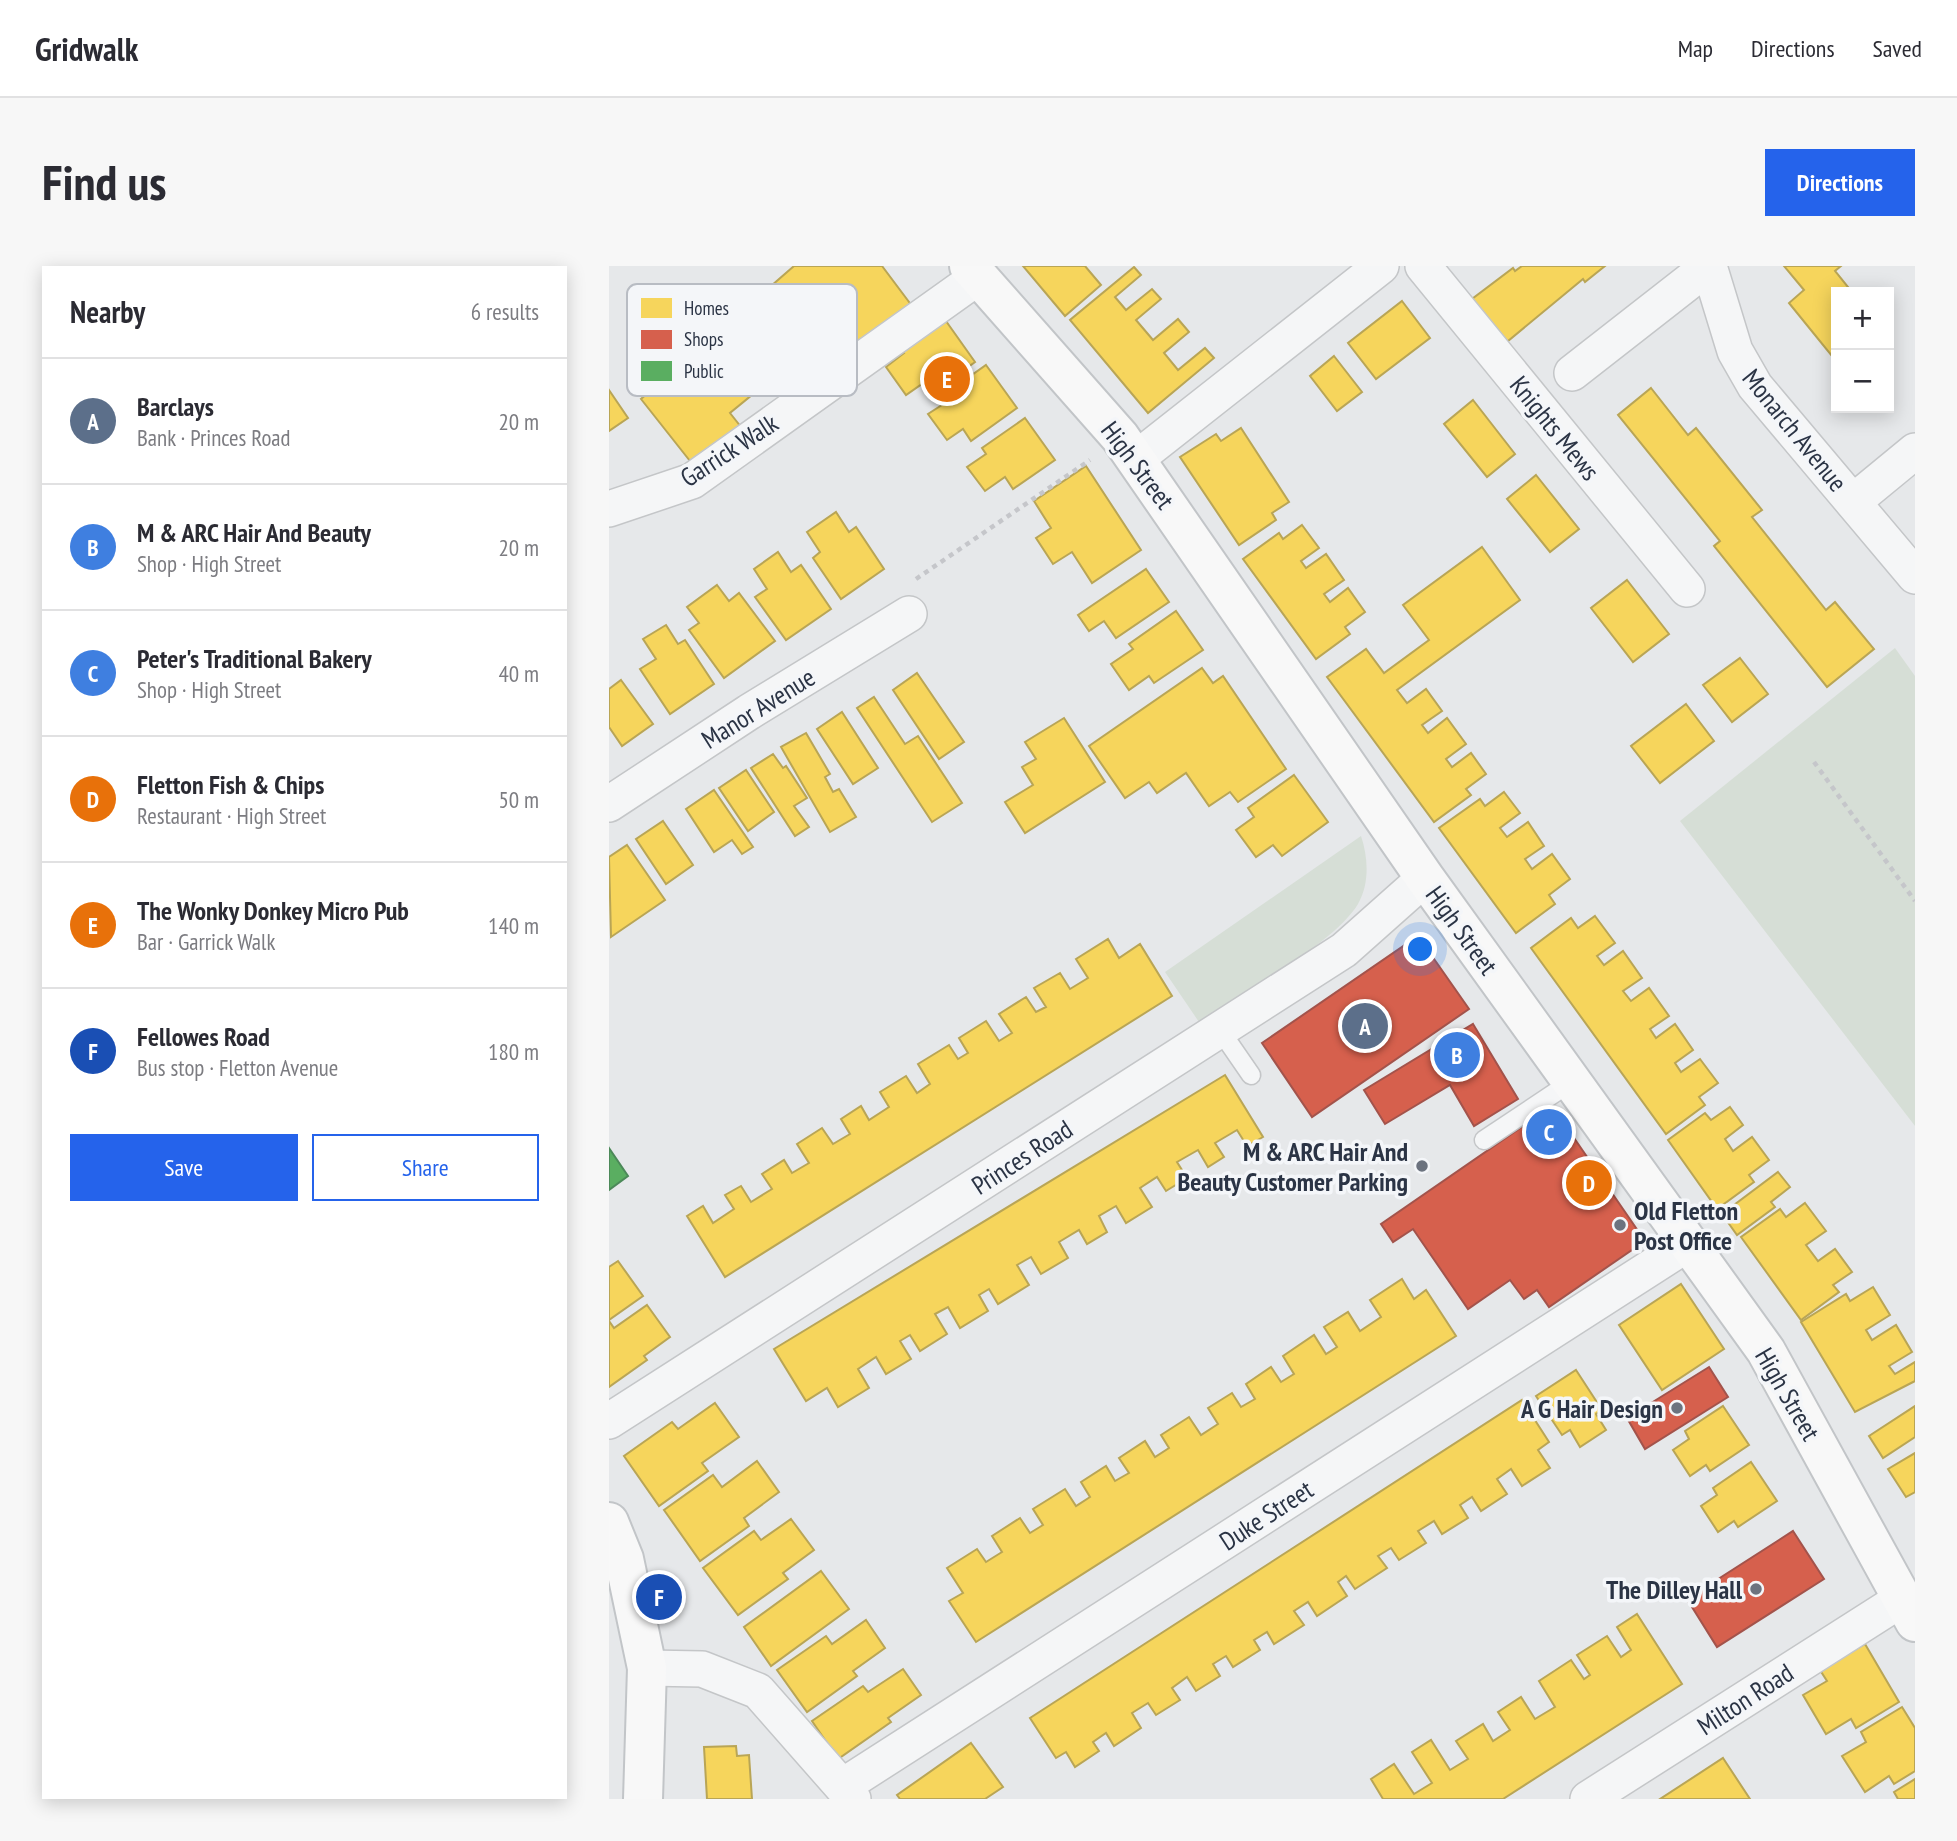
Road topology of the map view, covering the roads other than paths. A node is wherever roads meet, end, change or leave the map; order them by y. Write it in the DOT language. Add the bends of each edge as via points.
graph roads {
  1 [pos="1381,266"];
  2 [pos="1423,266"];
  3 [pos="1709,266"];
  4 [pos="973,272"];
  5 [pos="857,358"];
  6 [pos="1572,373"];
  7 [pos="806,396"];
  8 [pos="1128,448"];
  9 [pos="1915,451"];
  10 [pos="1853,502"];
  11 [pos="609,509"];
  12 [pos="1915,576"];
  13 [pos="1687,589"];
  14 [pos="909,614"];
  15 [pos="609,804"];
  16 [pos="1425,878"];
  17 [pos="1220,1030"];
  18 [pos="1251,1075"];
  19 [pos="1571,1082"];
  20 [pos="1484,1140"];
  21 [pos="1689,1244"];
  22 [pos="609,1421"];
  23 [pos="609,1522"];
  24 [pos="1908,1611"];
  25 [pos="647,1668"];
  26 [pos="848,1792"];
  27 [pos="643,1799"];
  28 [pos="1588,1799"];
  1 -- 8 [label="street"];
  2 -- 13 [label="street, Knights Mews"];
  3 -- 6 [label="street"];
  3 -- 10 [label="street, Monarch Avenue" via="1735,351 1755,386"];
  4 -- 5 [label="street, Garrick Walk"];
  4 -- 8 [label="main road, High Street"];
  7 -- 11 [label="street, Garrick Walk" via="692,481"];
  8 -- 16 [label="main road, High Street"];
  9 -- 10 [label="street"];
  10 -- 12 [label="street, Monarch Avenue"];
  14 -- 15 [label="street, Manor Avenue"];
  16 -- 17 [label="street, Princes Road" via="1344,950"];
  16 -- 19 [label="main road, High Street"];
  17 -- 18 [label="lane"];
  17 -- 22 [label="street, Princes Road"];
  19 -- 20 [label="lane"];
  19 -- 21 [label="main road, High Street"];
  21 -- 24 [label="main road, High Street" via="1766,1352"];
  21 -- 26 [label="street, Duke Street"];
  23 -- 25 [label="main road" via="624,1559"];
  24 -- 28 [label="street, Milton Road"];
  25 -- 26 [label="street" via="702,1669 758,1691"];
  25 -- 27 [label="main road"];
}
